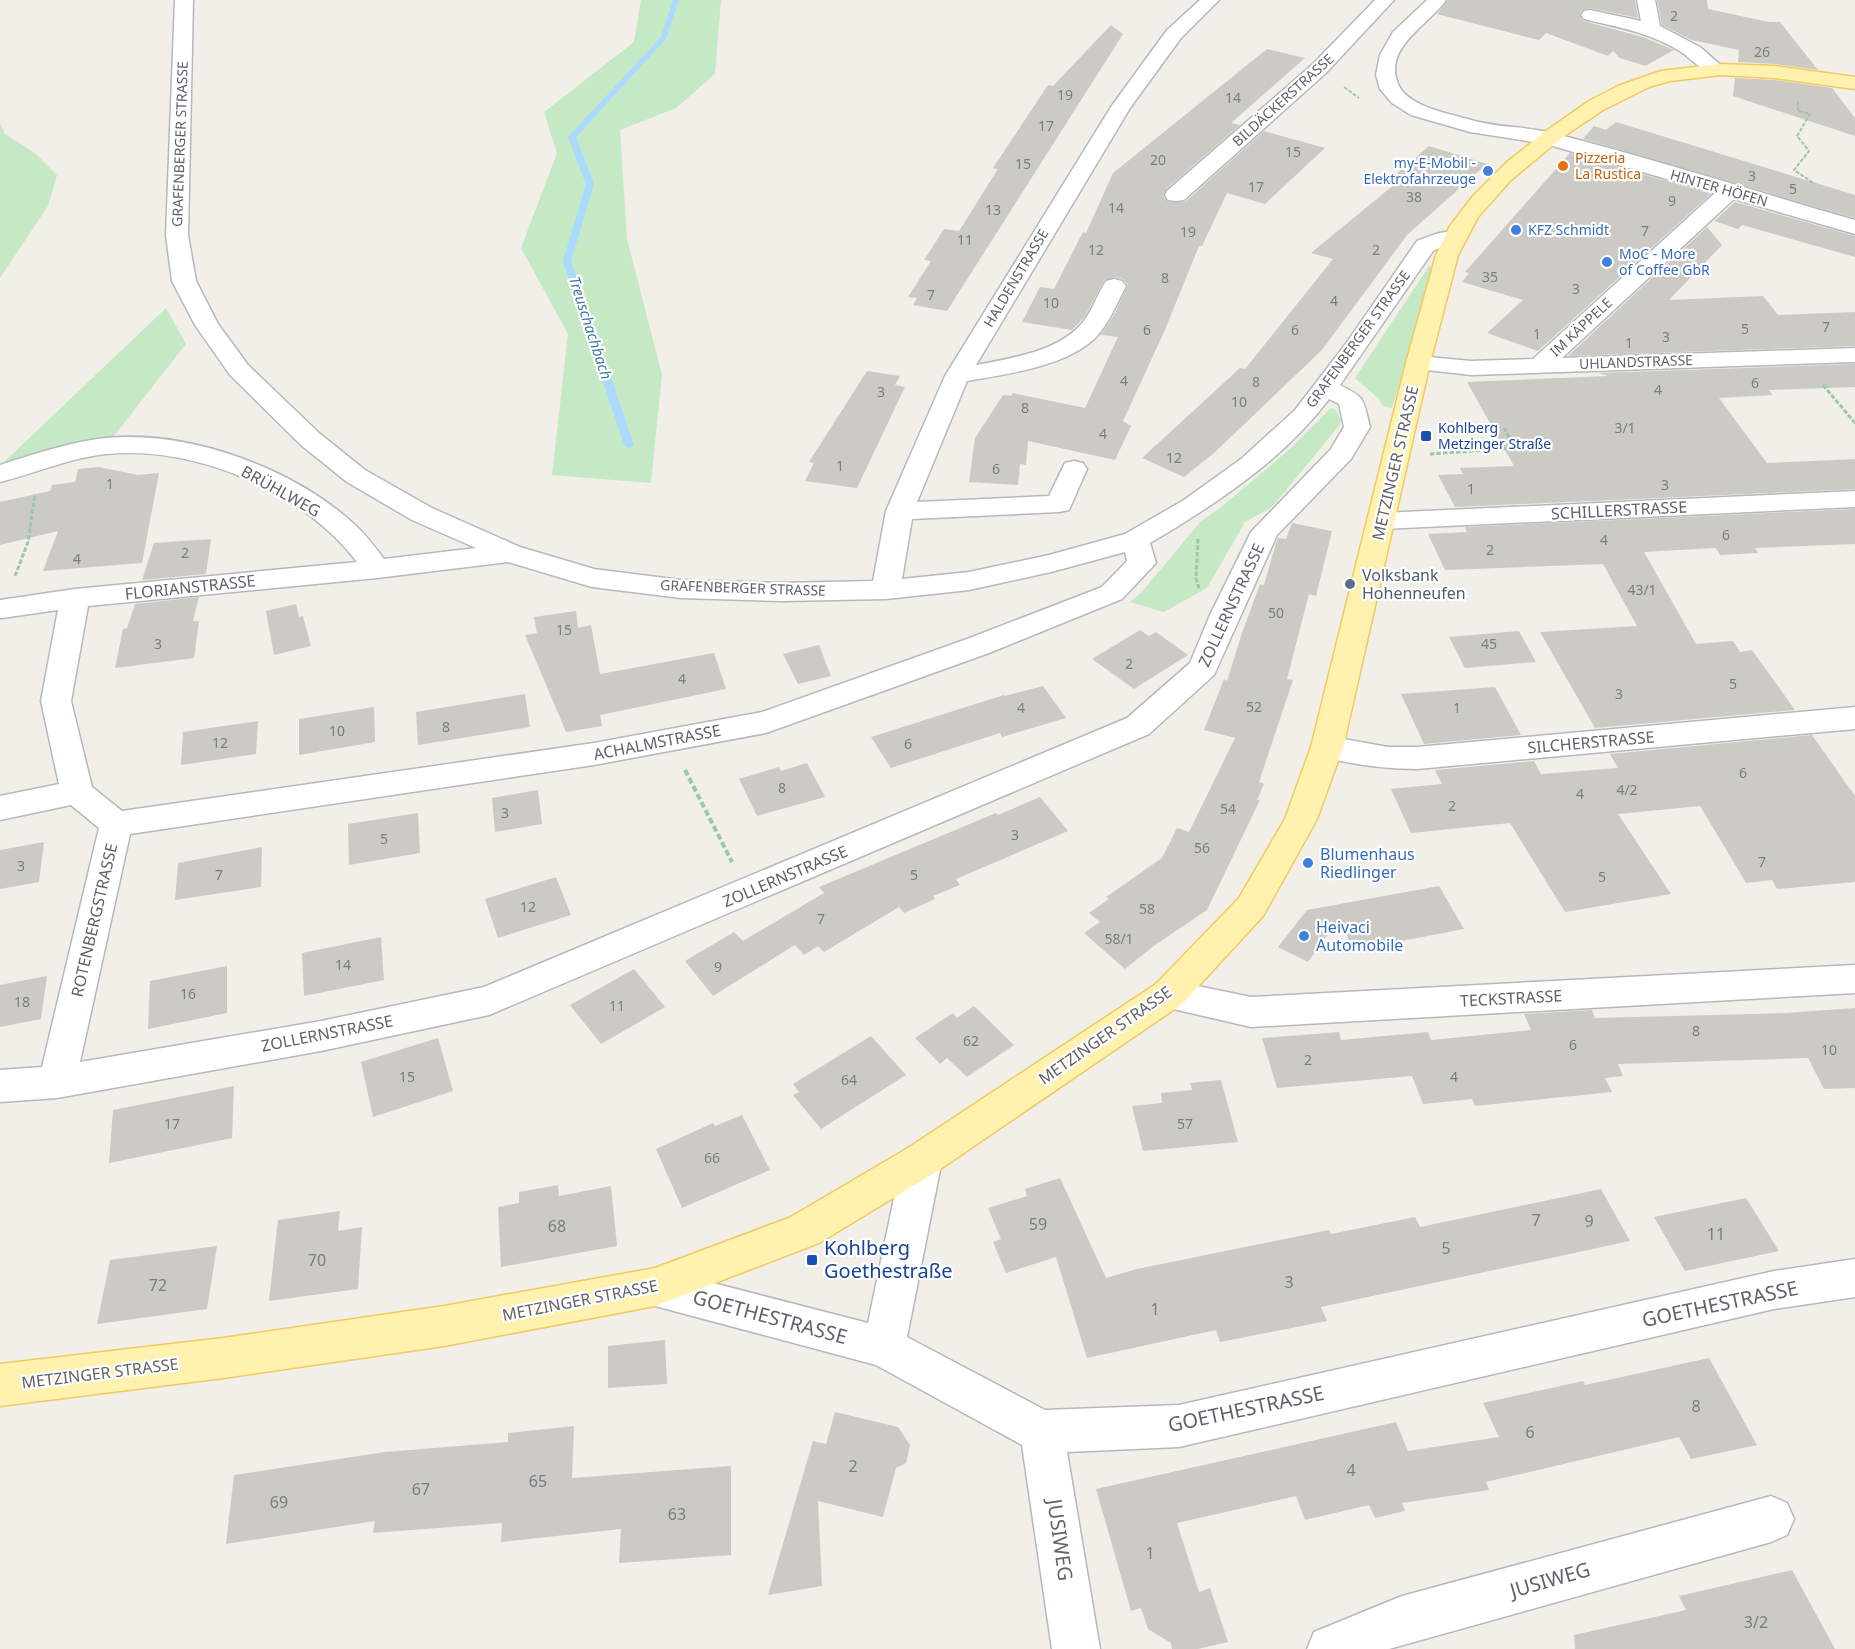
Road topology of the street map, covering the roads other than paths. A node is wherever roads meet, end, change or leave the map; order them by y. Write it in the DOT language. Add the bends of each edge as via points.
graph roads {
  1 [pos="184,0"];
  2 [pos="1210,0"];
  3 [pos="1384,0"];
  4 [pos="1437,0"];
  5 [pos="1646,0"];
  6 [pos="1590,15"];
  7 [pos="1651,28"];
  8 [pos="1715,69"];
  9 [pos="1855,83"];
  10 [pos="1548,138"];
  11 [pos="1729,192"];
  12 [pos="1176,195"];
  13 [pos="1855,227"];
  14 [pos="1453,238"];
  15 [pos="1114,286"];
  16 [pos="1855,355"];
  17 [pos="1418,363"];
  18 [pos="1540,365"];
  19 [pos="957,376"];
  20 [pos="1325,387"];
  21 [pos="1074,469"];
  22 [pos="0,474"];
  23 [pos="1855,499"];
  24 [pos="900,511"];
  25 [pos="1383,521"];
  26 [pos="1135,540"];
  27 [pos="510,553"];
  28 [pos="377,569"];
  29 [pos="886,590"];
  30 [pos="75,598"];
  31 [pos="2,609"];
  32 [pos="1855,718"];
  33 [pos="1328,747"];
  34 [pos="77,792"];
  35 [pos="0,808"];
  36 [pos="116,824"];
  37 [pos="1855,979"];
  38 [pos="1169,994"];
  39 [pos="57,1082"];
  40 [pos="0,1086"];
  41 [pos="922,1160"];
  42 [pos="1855,1278"];
  43 [pos="655,1287"];
  44 [pos="884,1347"];
  45 [pos="0,1385"];
  46 [pos="1042,1432"];
  47 [pos="1771,1520"];
  48 [pos="1076,1649"];
  49 [pos="1331,1649"];
  1 -- 27 [label="street, GRAFENBERGER STRASSE" via="177,235 184,281 207,325 239,370 310,439 356,476 422,514"];
  2 -- 19 [label="street, HALDENSTRASSE" via="1174,34 1120,107"];
  3 -- 12 [label="street, BILDÄCKERSTRASSE" via="1319,69"];
  4 -- 10 [label="street, HINTER HÖFEN" via="1400,36 1389,55 1389,89 1418,111 1449,122"];
  5 -- 7 [label="street"];
  6 -- 7 [label="street"];
  7 -- 8 [label="street" via="1702,56"];
  8 -- 9 [label="main road, METZINGER STRASSE"];
  8 -- 10 [label="main road, METZINGER STRASSE" via="1675,74 1620,92"];
  10 -- 11 [label="street, HINTER HÖFEN"];
  10 -- 14 [label="main road, METZINGER STRASSE" via="1506,173 1476,205"];
  11 -- 13 [label="street, HINTER HÖFEN"];
  11 -- 18 [label="street, IM KÄPPELE"];
  14 -- 17 [label="main road, METZINGER STRASSE"];
  14 -- 20 [label="street, GRAFENBERGER STRASSE" via="1425,246"];
  15 -- 19 [label="street" via="1086,333 1066,346 1024,362"];
  16 -- 18 [label="street, UHLANDSTRASSE"];
  17 -- 18 [label="street, UHLANDSTRASSE" via="1471,368"];
  17 -- 25 [label="main road, METZINGER STRASSE"];
  19 -- 24 [label="street, HALDENSTRASSE"];
  20 -- 26 [label="street, GRAFENBERGER STRASSE" via="1304,415 1250,465 1194,506"];
  20 -- 39 [label="street, ZOLLERNSTRASSE" via="1351,400 1357,427 1342,453 1265,532 1203,668 1138,726 489,1000 321,1036"];
  21 -- 24 [label="street" via="1059,504"];
  22 -- 28 [label="street, BRÜHLWEG" via="40,460 106,446 184,449 257,474 308,503 343,528"];
  23 -- 25 [label="street, SCHILLERSTRASSE"];
  24 -- 29 [label="street, HALDENSTRASSE"];
  25 -- 33 [label="main road, METZINGER STRASSE"];
  26 -- 29 [label="street, GRAFENBERGER STRASSE" via="969,581"];
  26 -- 36 [label="street, ACHALMSTRASSE" via="1142,563 1112,593 766,722 594,754"];
  27 -- 28 [label="street"];
  27 -- 29 [label="street, GRAFENBERGER STRASSE" via="592,578 681,589"];
  28 -- 30 [label="street, FLORIANSTRASSE"];
  30 -- 31 [label="street, FLORIANSTRASSE"];
  30 -- 34 [label="street" via="56,700"];
  32 -- 33 [label="street, SILCHERSTRASSE" via="1416,758 1388,758"];
  33 -- 38 [label="main road, METZINGER STRASSE" via="1301,819 1251,908"];
  34 -- 35 [label="street"];
  34 -- 36 [label="street, ROTENBERGSTRASSE"];
  36 -- 39 [label="street, ROTENBERGSTRASSE"];
  37 -- 38 [label="street, TECKSTRASSE" via="1251,1012"];
  38 -- 41 [label="main road, METZINGER STRASSE"];
  39 -- 40 [label="street, ZOLLERNSTRASSE"];
  41 -- 43 [label="main road, METZINGER STRASSE" via="805,1230"];
  41 -- 44 [label="street"];
  42 -- 46 [label="street, GOETHESTRASSE" via="1774,1290 1179,1426"];
  43 -- 44 [label="street, GOETHESTRASSE"];
  43 -- 45 [label="main road, METZINGER STRASSE" via="444,1326"];
  44 -- 46 [label="street, GOETHESTRASSE"];
  46 -- 48 [label="street, JUSIWEG"];
  47 -- 49 [label="street, JUSIWEG" via="1402,1620"];
}
